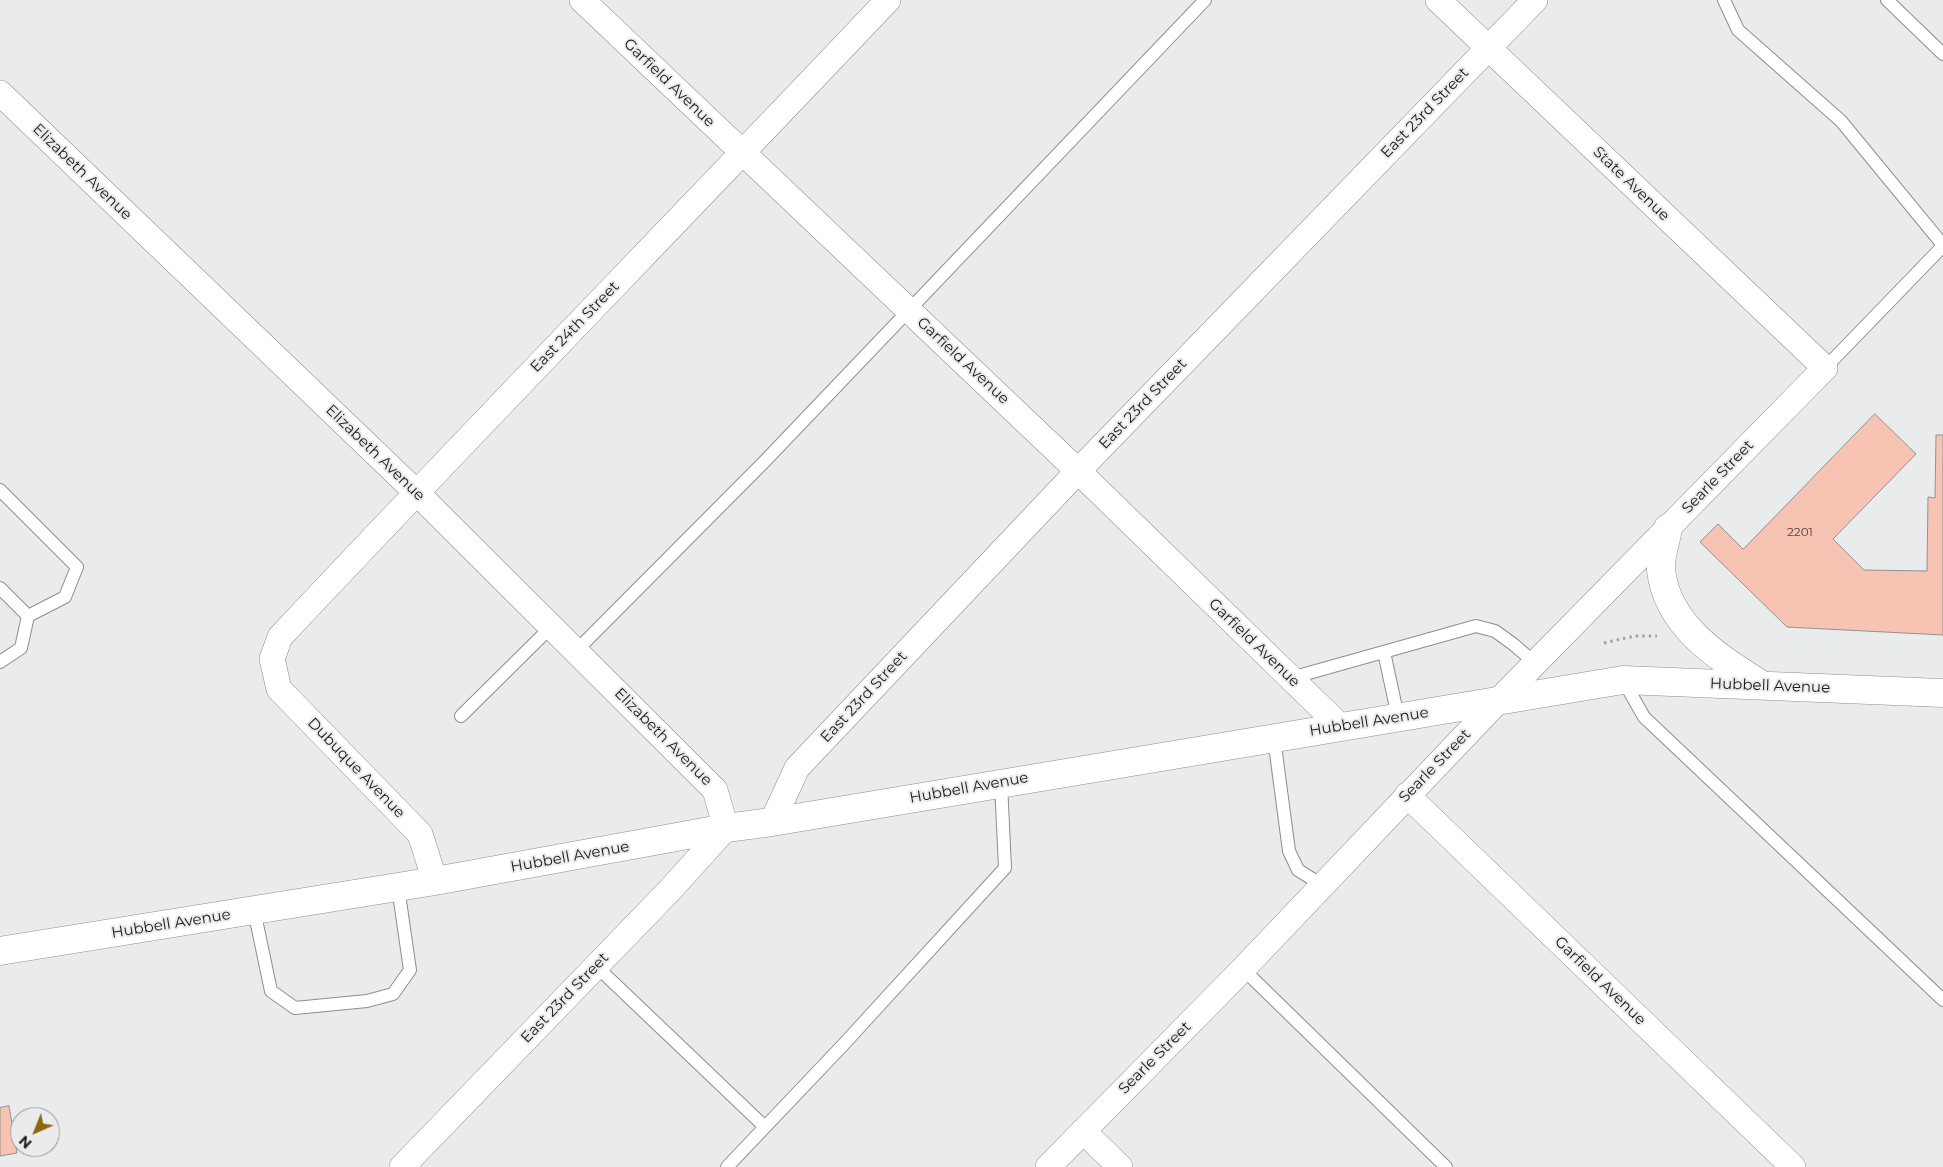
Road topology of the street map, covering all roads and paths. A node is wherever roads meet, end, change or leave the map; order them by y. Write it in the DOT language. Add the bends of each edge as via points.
graph roads {
  1 [pos="582,0"];
  2 [pos="888,0"];
  3 [pos="1205,0"];
  4 [pos="1438,0"];
  5 [pos="1535,0"];
  6 [pos="1724,0"];
  7 [pos="1887,0"];
  8 [pos="1488,48"];
  9 [pos="1943,54"];
  10 [pos="0,93"];
  11 [pos="743,153"];
  12 [pos="1943,245"];
  13 [pos="910,311"];
  14 [pos="1825,368"];
  15 [pos="1078,471"];
  16 [pos="0,490"];
  17 [pos="416,492"];
  18 [pos="1668,528"];
  19 [pos="0,588"];
  20 [pos="28,616"];
  21 [pos="551,627"];
  22 [pos="1665,637"];
  23 [pos="1604,643"];
  24 [pos="576,651"];
  25 [pos="1384,652"];
  26 [pos="272,659"];
  27 [pos="0,662"];
  28 [pos="1535,663"];
  29 [pos="1291,678"];
  30 [pos="1623,680"];
  31 [pos="1763,686"];
  32 [pos="1943,693"];
  33 [pos="1499,700"];
  34 [pos="462,716"];
  35 [pos="1398,717"];
  36 [pos="1340,726"];
  37 [pos="1274,738"];
  38 [pos="1001,783"];
  39 [pos="1407,795"];
  40 [pos="772,822"];
  41 [pos="726,828"];
  42 [pos="435,881"];
  43 [pos="1322,885"];
  44 [pos="398,887"];
  45 [pos="254,910"];
  46 [pos="0,951"];
  47 [pos="596,966"];
  48 [pos="1243,969"];
  49 [pos="1943,1000"];
  50 [pos="765,1127"];
  51 [pos="1083,1131"];
  52 [pos="402,1167"];
  53 [pos="727,1167"];
  54 [pos="1048,1167"];
  55 [pos="1120,1167"];
  56 [pos="1446,1167"];
  57 [pos="1793,1167"];
  1 -- 11 [label="street, Garfield Avenue"];
  2 -- 11 [label="street, East 24th Street"];
  3 -- 13 [label="lane"];
  4 -- 8 [label="street, State Avenue"];
  5 -- 8 [label="street, East 23rd Street"];
  6 -- 12 [label="lane" via="1738,30 1841,121"];
  7 -- 9 [label="lane"];
  8 -- 14 [label="street, State Avenue"];
  8 -- 15 [label="street, East 23rd Street"];
  10 -- 17 [label="street, Elizabeth Avenue"];
  11 -- 13 [label="street, Garfield Avenue"];
  11 -- 17 [label="street, East 24th Street"];
  12 -- 14 [label="lane"];
  13 -- 15 [label="street, Garfield Avenue"];
  13 -- 24 [label="lane"];
  14 -- 18 [label="street, Searle Street"];
  15 -- 29 [label="street, Garfield Avenue"];
  15 -- 40 [label="street, East 23rd Street" via="796,768"];
  16 -- 20 [label="lane" via="77,567 65,596"];
  17 -- 21 [label="street, Elizabeth Avenue"];
  17 -- 26 [label="street, East 24th Street" via="280,637"];
  18 -- 28 [label="street, Searle Street"];
  18 -- 31 [label="main road" via="1661,569 1667,598 1697,638 1728,664"];
  19 -- 20 [label="lane"];
  20 -- 27 [label="lane" via="21,648"];
  21 -- 24 [label="street, Elizabeth Avenue"];
  21 -- 34 [label="lane"];
  22 -- 23 [label="path" via="1635,636"];
  24 -- 41 [label="street, Elizabeth Avenue" via="715,790"];
  25 -- 28 [label="lane" via="1476,626 1495,631"];
  25 -- 29 [label="lane"];
  25 -- 35 [label="lane"];
  26 -- 42 [label="street, Dubuque Avenue" via="279,689 420,834"];
  28 -- 33 [label="street, Searle Street"];
  29 -- 36 [label="street, Garfield Avenue"];
  30 -- 31 [label="main road, Hubbell Avenue"];
  30 -- 33 [label="main road, Hubbell Avenue"];
  30 -- 49 [label="lane" via="1644,717"];
  31 -- 32 [label="main road, Hubbell Avenue"];
  33 -- 35 [label="main road, Hubbell Avenue"];
  33 -- 39 [label="street, Searle Street"];
  35 -- 36 [label="main road, Hubbell Avenue"];
  36 -- 37 [label="main road, Hubbell Avenue"];
  37 -- 38 [label="main road, Hubbell Avenue"];
  37 -- 43 [label="lane" via="1289,851 1298,870"];
  38 -- 40 [label="main road, Hubbell Avenue"];
  38 -- 50 [label="lane" via="1005,868"];
  39 -- 43 [label="street, Searle Street"];
  39 -- 57 [label="street, Garfield Avenue"];
  40 -- 41 [label="main road, Hubbell Avenue"];
  41 -- 42 [label="main road, Hubbell Avenue"];
  41 -- 47 [label="street, East 23rd Street"];
  42 -- 44 [label="main road, Hubbell Avenue"];
  43 -- 48 [label="street, Searle Street"];
  44 -- 45 [label="main road, Hubbell Avenue"];
  44 -- 45 [label="lane" via="410,970 393,994 367,1001 295,1008 271,991"];
  45 -- 46 [label="main road, Hubbell Avenue"];
  47 -- 50 [label="lane"];
  47 -- 52 [label="street, East 23rd Street"];
  48 -- 51 [label="street, Searle Street"];
  48 -- 56 [label="lane"];
  50 -- 53 [label="lane"];
  51 -- 54 [label="street, Searle Street"];
  51 -- 55 [label="street"];
}
